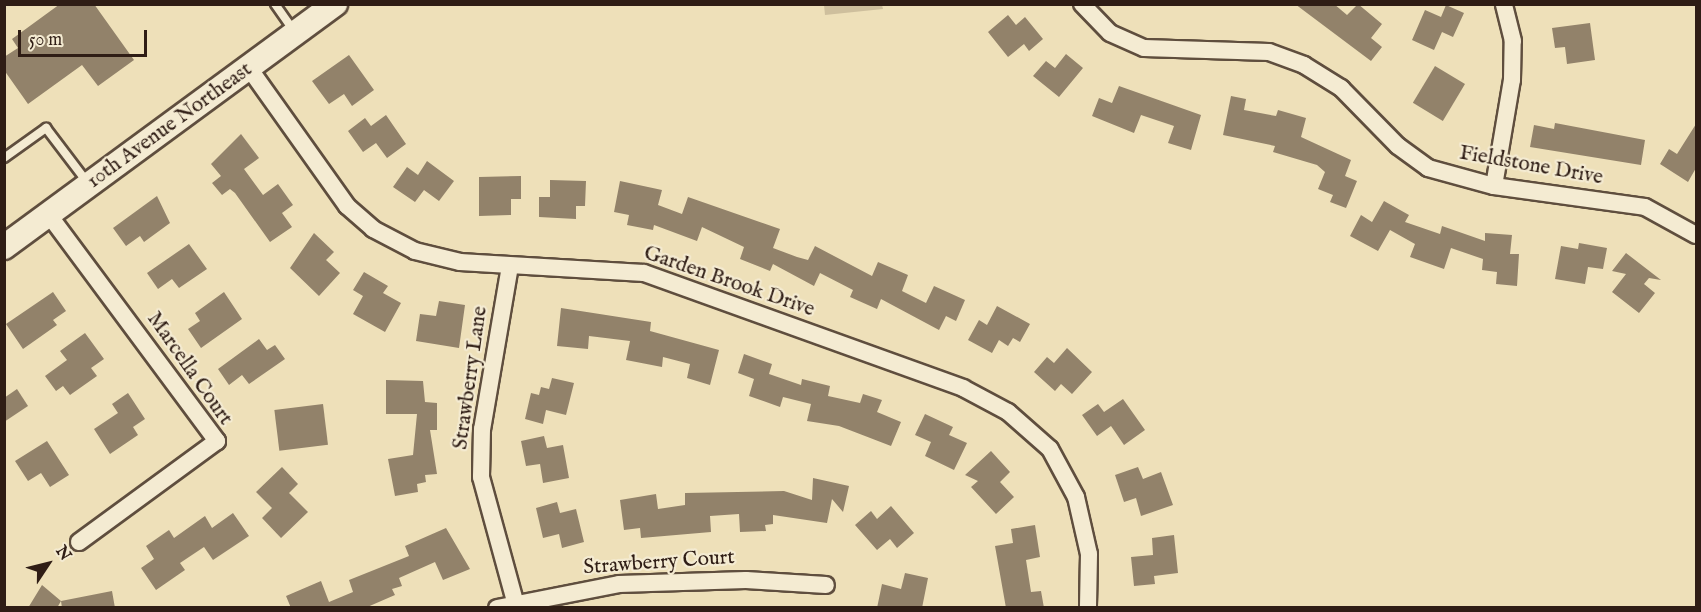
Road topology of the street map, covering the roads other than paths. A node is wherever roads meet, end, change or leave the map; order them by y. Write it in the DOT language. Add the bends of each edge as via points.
graph roads {
  1 [pos="275,4"];
  2 [pos="335,4"];
  3 [pos="1083,4"];
  4 [pos="1504,4"];
  5 [pos="295,33"];
  6 [pos="249,68"];
  7 [pos="4,158"];
  8 [pos="89,185"];
  9 [pos="1494,186"];
  10 [pos="49,215"];
  11 [pos="1696,235"];
  12 [pos="4,247"];
  13 [pos="510,266"];
  14 [pos="79,542"];
  15 [pos="826,585"];
  16 [pos="515,601"];
  17 [pos="497,608"];
  18 [pos="1088,608"];
  1 -- 5 [label="lane"];
  2 -- 5 [label="street, 10th Avenue Northeast"];
  3 -- 9 [label="street, Fieldstone Drive" via="1110,33 1144,48 1269,52 1304,65 1341,88 1398,146 1428,168"];
  4 -- 9 [label="street" via="1514,41 1512,80"];
  5 -- 6 [label="street, 10th Avenue Northeast"];
  6 -- 8 [label="street, 10th Avenue Northeast"];
  6 -- 13 [label="street, Garden Brook Drive" via="347,206 373,229 414,251"];
  7 -- 8 [label="lane" via="46,128"];
  8 -- 10 [label="street, 10th Avenue Northeast"];
  9 -- 11 [label="street, Fieldstone Drive" via="1645,207"];
  10 -- 12 [label="street, 10th Avenue Northeast"];
  10 -- 14 [label="street, Marcella Court" via="217,441"];
  13 -- 16 [label="street, Strawberry Lane" via="482,429 481,477"];
  13 -- 18 [label="street, Garden Brook Drive" via="644,273 963,388 1008,412 1050,449 1076,497 1089,554"];
  15 -- 16 [label="street, Strawberry Court" via="746,580 619,584"];
  16 -- 17 [label="street, Strawberry Court"];
}
